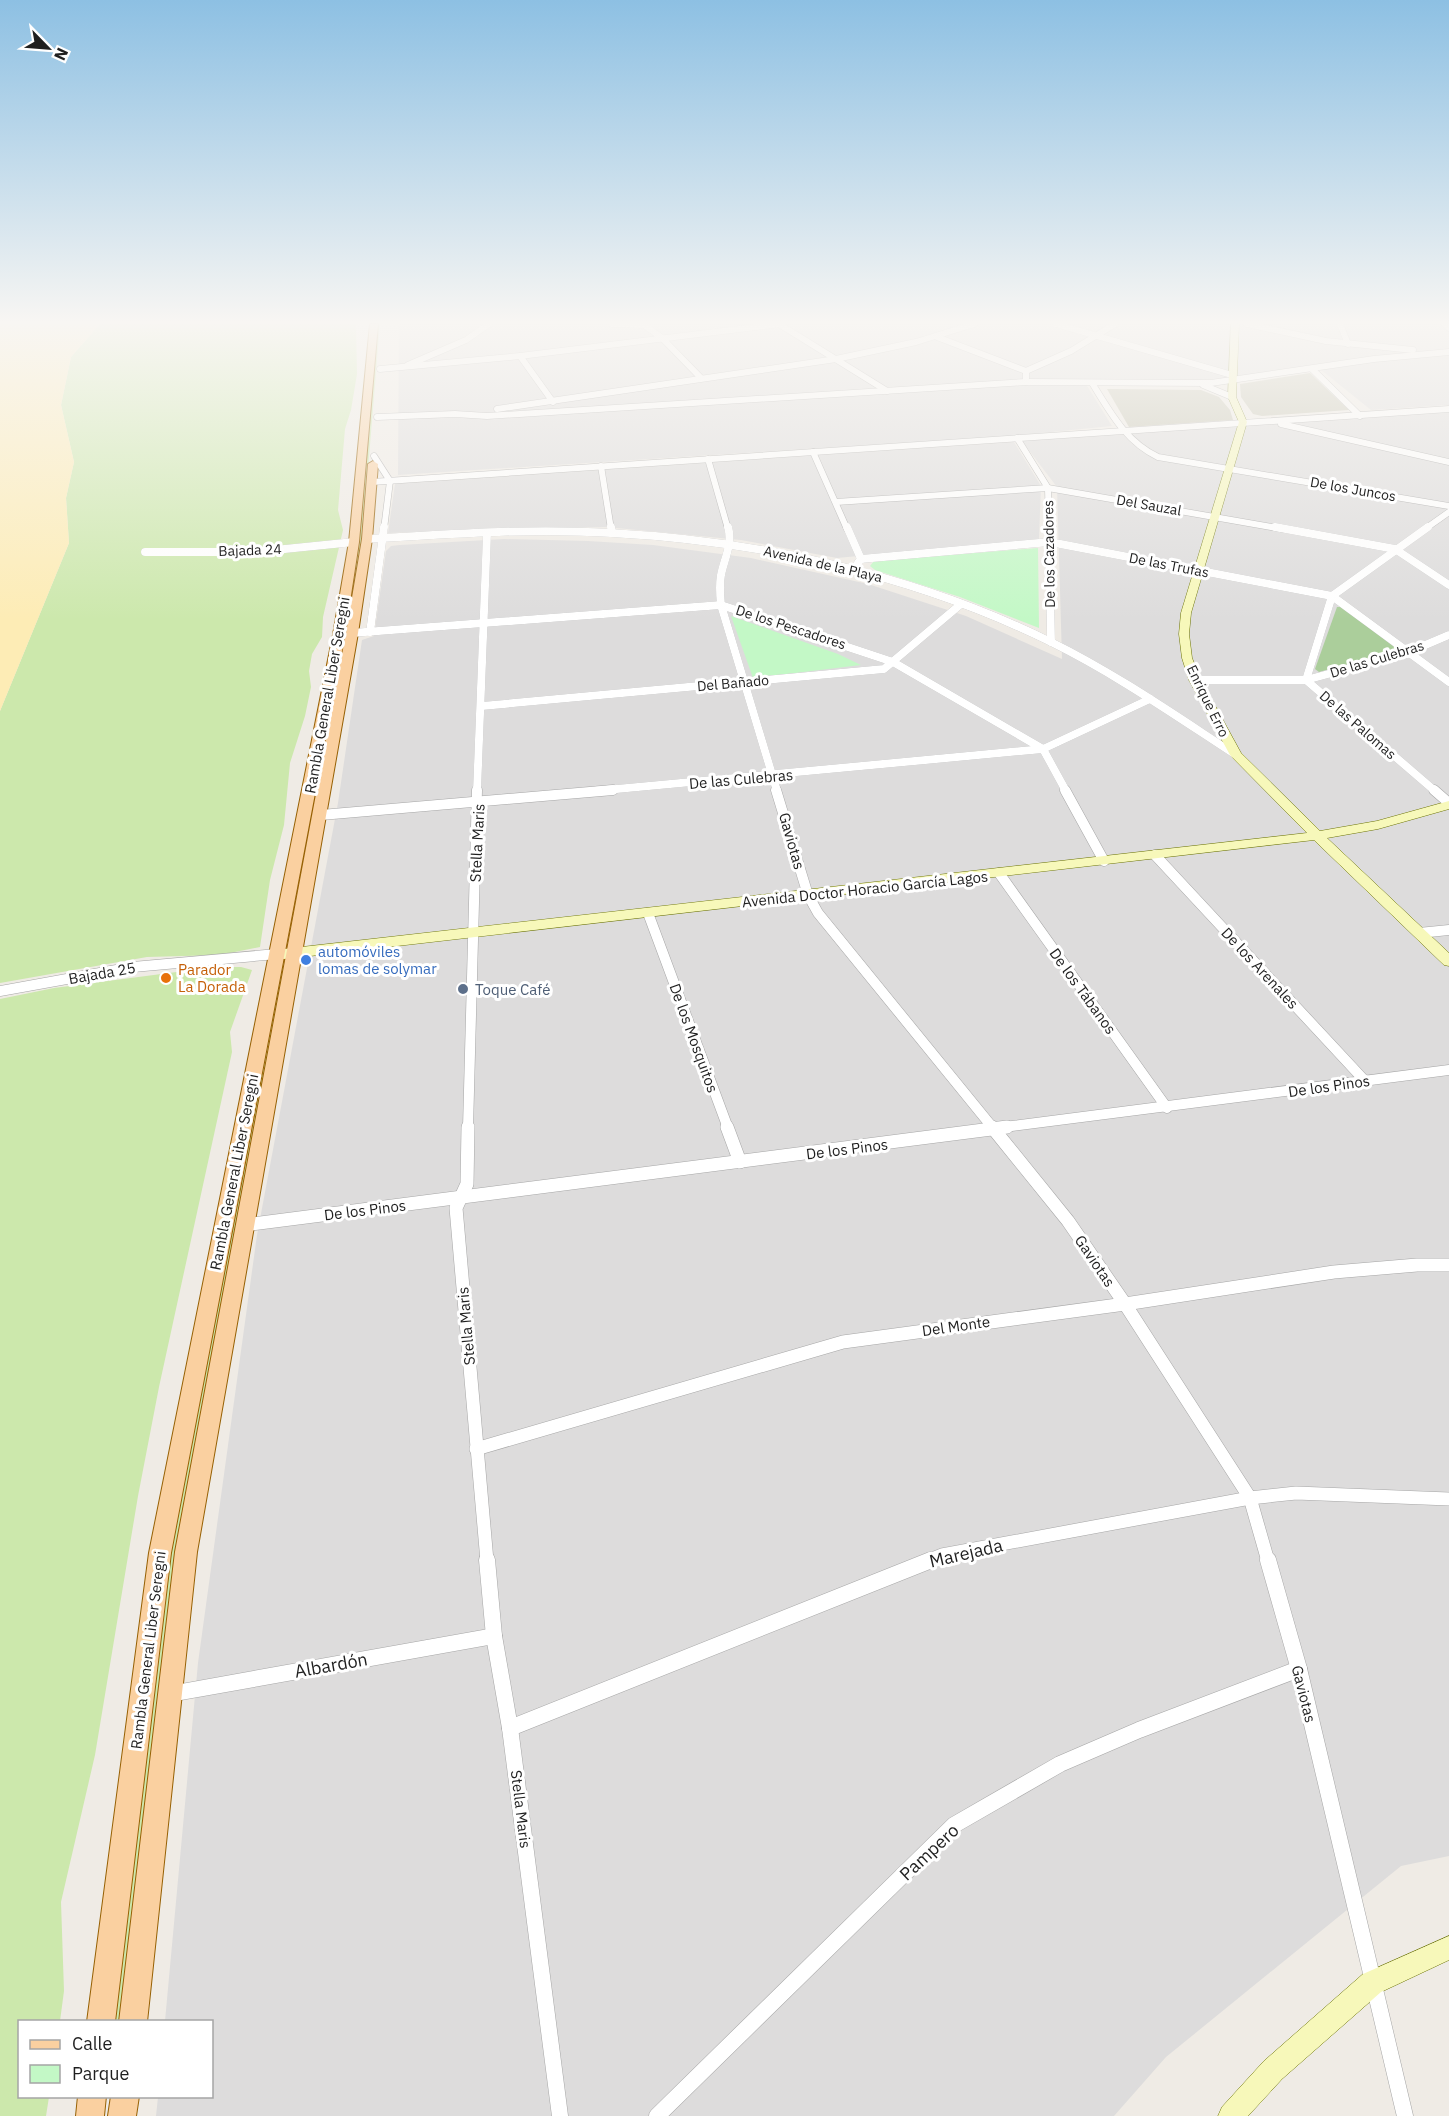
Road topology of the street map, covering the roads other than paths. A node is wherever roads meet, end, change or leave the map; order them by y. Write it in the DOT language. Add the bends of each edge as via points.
graph roads {
  1 [pos="1243,422"];
  2 [pos="368,423"];
  3 [pos="377,423"];
  4 [pos="1118,423"];
  5 [pos="1233,423"];
  6 [pos="1274,423"];
  7 [pos="1123,431"];
  8 [pos="1017,438"];
  9 [pos="813,452"];
  10 [pos="374,456"];
  11 [pos="708,459"];
  12 [pos="1449,462"];
  13 [pos="601,466"];
  14 [pos="1231,468"];
  15 [pos="390,481"];
  16 [pos="372,482"];
  17 [pos="1048,488"];
  18 [pos="836,502"];
  19 [pos="1449,506"];
  20 [pos="1449,512"];
  21 [pos="1217,517"];
  22 [pos="612,533"];
  23 [pos="487,534"];
  24 [pos="384,538"];
  25 [pos="360,541"];
  26 [pos="1050,542"];
  27 [pos="731,546"];
  28 [pos="1395,549"];
  29 [pos="144,552"];
  30 [pos="861,559"];
  31 [pos="854,569"];
  32 [pos="1200,571"];
  33 [pos="1449,585"];
  34 [pos="1332,596"];
  35 [pos="961,604"];
  36 [pos="721,605"];
  37 [pos="483,625"];
  38 [pos="370,632"];
  39 [pos="352,633"];
  40 [pos="1449,635"];
  41 [pos="1051,642"];
  42 [pos="1409,652"];
  43 [pos="893,662"];
  44 [pos="1195,680"];
  45 [pos="1306,680"];
  46 [pos="744,682"];
  47 [pos="1449,682"];
  48 [pos="1150,699"];
  49 [pos="482,706"];
  50 [pos="1043,749"];
  51 [pos="1236,755"];
  52 [pos="773,776"];
  53 [pos="479,801"];
  54 [pos="1449,804"];
  55 [pos="321,815"];
  56 [pos="1317,836"];
  57 [pos="1155,855"];
  58 [pos="1104,861"];
  59 [pos="999,873"];
  60 [pos="808,895"];
  61 [pos="648,913"];
  62 [pos="1449,930"];
  63 [pos="1419,933"];
  64 [pos="472,934"];
  65 [pos="295,953"];
  66 [pos="277,954"];
  67 [pos="1449,962"];
  68 [pos="0,991"];
  69 [pos="1449,1070"];
  70 [pos="1365,1081"];
  71 [pos="1167,1108"];
  72 [pos="993,1130"];
  73 [pos="740,1162"];
  74 [pos="460,1198"];
  75 [pos="244,1225"];
  76 [pos="1449,1265"];
  77 [pos="1125,1304"];
  78 [pos="476,1449"];
  79 [pos="1250,1498"];
  80 [pos="1449,1499"];
  81 [pos="494,1636"];
  82 [pos="1299,1669"];
  83 [pos="169,1694"];
  84 [pos="510,1728"];
  85 [pos="1449,1948"];
  86 [pos="1372,1983"];
  87 [pos="101,2020"];
  88 [pos="133,2020"];
  89 [pos="92,2098"];
  90 [pos="124,2098"];
  91 [pos="90,2116"];
  92 [pos="122,2116"];
  93 [pos="560,2116"];
  94 [pos="657,2116"];
  95 [pos="1231,2116"];
  96 [pos="1405,2116"];
  1 -- 14 [label="street, Enrique Erro"];
  2 -- 25 [label="main road, Rambla General Liber Seregni"];
  3 -- 10 [label="main road, Rambla General Liber Seregni"];
  4 -- 7 [label="street, De los Juncos"];
  5 -- 7 [label="street"];
  6 -- 12 [label="street"];
  7 -- 8 [label="street"];
  7 -- 14 [label="street, De los Juncos" via="1143,451 1158,457"];
  8 -- 9 [label="street"];
  8 -- 17 [label="street, De los Cazadores"];
  9 -- 11 [label="street"];
  9 -- 18 [label="street"];
  10 -- 15 [label="street"];
  10 -- 16 [label="main road, Rambla General Liber Seregni"];
  11 -- 13 [label="street"];
  11 -- 27 [label="street"];
  13 -- 15 [label="street"];
  13 -- 22 [label="street"];
  14 -- 19 [label="street, De los Juncos"];
  14 -- 21 [label="street, Enrique Erro"];
  15 -- 16 [label="street"];
  15 -- 24 [label="street"];
  16 -- 25 [label="main road, Rambla General Liber Seregni"];
  17 -- 18 [label="street, Del Sauzal"];
  17 -- 21 [label="street, Del Sauzal"];
  17 -- 26 [label="street, De los Cazadores"];
  18 -- 30 [label="street"];
  20 -- 28 [label="street"];
  21 -- 28 [label="street, Del Sauzal"];
  21 -- 32 [label="street, Enrique Erro"];
  22 -- 23 [label="street, Avenida de la Playa"];
  22 -- 27 [label="street, Avenida de la Playa"];
  23 -- 24 [label="street, Avenida de la Playa"];
  23 -- 37 [label="street, Stella Maris"];
  24 -- 25 [label="street, Avenida de la Playa"];
  24 -- 38 [label="street"];
  25 -- 29 [label="street, Bajada 24" via="255,552"];
  25 -- 39 [label="main road, Rambla General Liber Seregni"];
  25 -- 66 [label="main road, Rambla General Liber Seregni"];
  26 -- 30 [label="street, De las Trufas"];
  26 -- 32 [label="street, De las Trufas"];
  26 -- 41 [label="street, De los Cazadores"];
  27 -- 31 [label="street, Avenida de la Playa"];
  27 -- 36 [label="street, Gaviotas" via="721,574"];
  28 -- 33 [label="street, Del Sauzal"];
  28 -- 34 [label="street"];
  30 -- 31 [label="street"];
  31 -- 35 [label="street, Avenida de la Playa"];
  32 -- 34 [label="street, De las Trufas"];
  32 -- 44 [label="street, Enrique Erro" via="1186,613 1184,634"];
  34 -- 42 [label="street, De las Trufas"];
  34 -- 45 [label="street, De las Palomas"];
  35 -- 41 [label="street, Avenida de la Playa"];
  35 -- 43 [label="street, Del Bañado"];
  36 -- 37 [label="street, De los Pescadores"];
  36 -- 43 [label="street, De los Pescadores"];
  36 -- 46 [label="street, Gaviotas"];
  37 -- 38 [label="street, De los Pescadores"];
  37 -- 49 [label="street, Stella Maris"];
  38 -- 39 [label="street, De los Pescadores"];
  39 -- 55 [label="main road, Rambla General Liber Seregni"];
  40 -- 42 [label="street, De las Culebras"];
  41 -- 48 [label="street, Avenida de la Playa"];
  42 -- 45 [label="street, De las Culebras"];
  42 -- 47 [label="street, De las Trufas"];
  43 -- 46 [label="street, Del Bañado" via="884,669"];
  43 -- 50 [label="street, De los Pescadores"];
  44 -- 45 [label="street, De las Culebras"];
  44 -- 51 [label="street, Enrique Erro"];
  45 -- 54 [label="street, De las Palomas"];
  46 -- 49 [label="street, Del Bañado"];
  46 -- 52 [label="street, Gaviotas"];
  48 -- 50 [label="street, De las Culebras"];
  48 -- 51 [label="street, Avenida de la Playa"];
  49 -- 53 [label="street, Stella Maris"];
  50 -- 52 [label="street, De las Culebras"];
  50 -- 58 [label="street"];
  51 -- 56 [label="street, Enrique Erro"];
  52 -- 53 [label="street, De las Culebras"];
  52 -- 60 [label="street, Gaviotas"];
  53 -- 55 [label="street, De las Culebras"];
  53 -- 64 [label="street, Stella Maris"];
  54 -- 56 [label="street, Avenida Doctor Horacio García Lagos" via="1378,825"];
  55 -- 65 [label="main road, Rambla General Liber Seregni"];
  56 -- 57 [label="street, Avenida Doctor Horacio García Lagos"];
  56 -- 63 [label="street, Enrique Erro"];
  57 -- 58 [label="street, Avenida Doctor Horacio García Lagos"];
  57 -- 70 [label="street, De los Arenales"];
  58 -- 59 [label="street, Avenida Doctor Horacio García Lagos"];
  59 -- 60 [label="street, Avenida Doctor Horacio García Lagos"];
  59 -- 71 [label="street, De los Tábanos"];
  60 -- 61 [label="street, Avenida Doctor Horacio García Lagos"];
  60 -- 72 [label="street, Gaviotas" via="818,913"];
  61 -- 64 [label="street, Avenida Doctor Horacio García Lagos"];
  61 -- 73 [label="street, De los Mosquitos"];
  62 -- 63 [label="street"];
  63 -- 67 [label="street, Enrique Erro"];
  64 -- 65 [label="street, Avenida Doctor Horacio García Lagos"];
  64 -- 74 [label="street, Stella Maris" via="467,1184"];
  65 -- 66 [label="street, Avenida Doctor Horacio García Lagos"];
  65 -- 75 [label="main road, Rambla General Liber Seregni"];
  66 -- 68 [label="street, Bajada 25" via="133,967"];
  66 -- 87 [label="main road, Rambla General Liber Seregni" via="160,1553"];
  69 -- 70 [label="street, De los Pinos"];
  70 -- 71 [label="street, De los Pinos"];
  71 -- 72 [label="street, De los Pinos"];
  72 -- 73 [label="street, De los Pinos"];
  72 -- 77 [label="street, Gaviotas" via="1068,1221"];
  73 -- 74 [label="street, De los Pinos"];
  74 -- 75 [label="street, De los Pinos"];
  74 -- 78 [label="street, Stella Maris" via="456,1208"];
  75 -- 83 [label="main road, Rambla General Liber Seregni" via="186,1551"];
  76 -- 77 [label="street, Del Monte" via="1334,1272"];
  77 -- 78 [label="street, Del Monte" via="843,1342"];
  77 -- 79 [label="street, Gaviotas"];
  78 -- 81 [label="street, Stella Maris"];
  79 -- 80 [label="street, Marejada" via="1296,1493"];
  79 -- 82 [label="street, Gaviotas"];
  79 -- 84 [label="street, Marejada" via="942,1555"];
  81 -- 83 [label="street, Albardón"];
  81 -- 84 [label="street, Stella Maris"];
  82 -- 86 [label="street, Gaviotas"];
  82 -- 94 [label="street, Pampero" via="1060,1764 954,1826"];
  83 -- 88 [label="main road, Rambla General Liber Seregni"];
  84 -- 93 [label="street, Stella Maris"];
  85 -- 86 [label="street"];
  86 -- 95 [label="street" via="1273,2070"];
  86 -- 96 [label="street, Gaviotas"];
  89 -- 91 [label="main road"];
  90 -- 92 [label="main road"];
}
